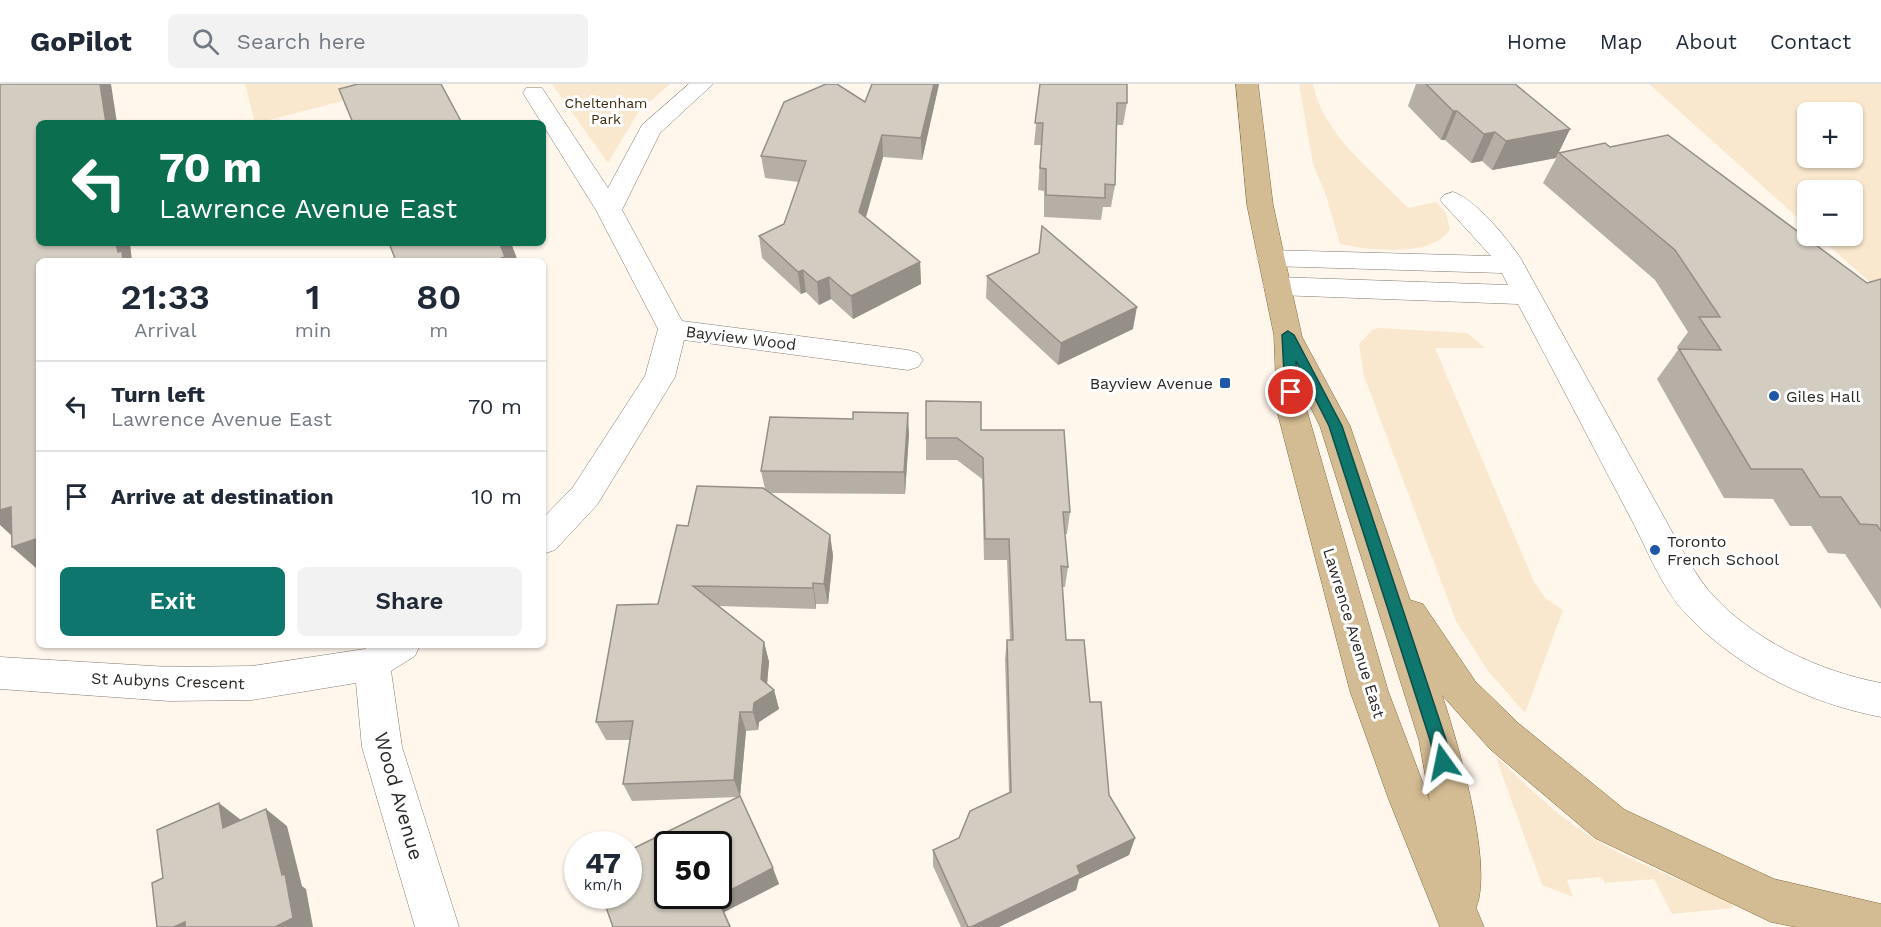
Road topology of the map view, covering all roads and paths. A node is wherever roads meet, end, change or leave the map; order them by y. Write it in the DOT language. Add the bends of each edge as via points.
graph roads {
  1 [pos="702,84"];
  2 [pos="1247,84"];
  3 [pos="534,93"];
  4 [pos="1453,200"];
  5 [pos="609,210"];
  6 [pos="1270,258"];
  7 [pos="1519,280"];
  8 [pos="1276,286"];
  9 [pos="672,329"];
  10 [pos="1288,335"];
  11 [pos="908,360"];
  12 [pos="546,537"];
  13 [pos="1387,580"];
  14 [pos="387,654"];
  15 [pos="0,673"];
  16 [pos="1881,700"];
  17 [pos="1875,921"];
  18 [pos="1461,923"];
  19 [pos="437,927"];
  20 [pos="1790,927"];
  1 -- 5 [label="street" via="650,130"];
  2 -- 6 [label="main road, Lawrence Avenue East" via="1260,206"];
  3 -- 5 [label="street, Bayview Wood"];
  4 -- 7 [label="street" via="1478,224"];
  5 -- 9 [label="street, Bayview Wood"];
  6 -- 7 [label="street"];
  6 -- 8 [label="main road, Lawrence Avenue East"];
  7 -- 8 [label="street"];
  7 -- 16 [label="street" via="1669,558 1699,604 1759,653 1815,681 1857,697"];
  8 -- 10 [label="main road, Lawrence Avenue East"];
  9 -- 11 [label="street, Bayview Wood"];
  9 -- 12 [label="street" via="660,377 585,496"];
  10 -- 13 [label="main road, Lawrence Avenue East" via="1335,426"];
  10 -- 18 [label="main road, Lawrence Avenue East" via="1292,411 1369,691 1408,800"];
  13 -- 17 [label="main road" via="1462,693 1504,736 1610,824 1771,900"];
  13 -- 18 [label="main road, Lawrence Avenue East" via="1438,740 1456,830"];
  14 -- 15 [label="street, St Aubyns Crescent" via="252,683 169,684"];
  14 -- 19 [label="street, Wood Avenue" via="382,747"];
  17 -- 20 [label="main road"];
}
